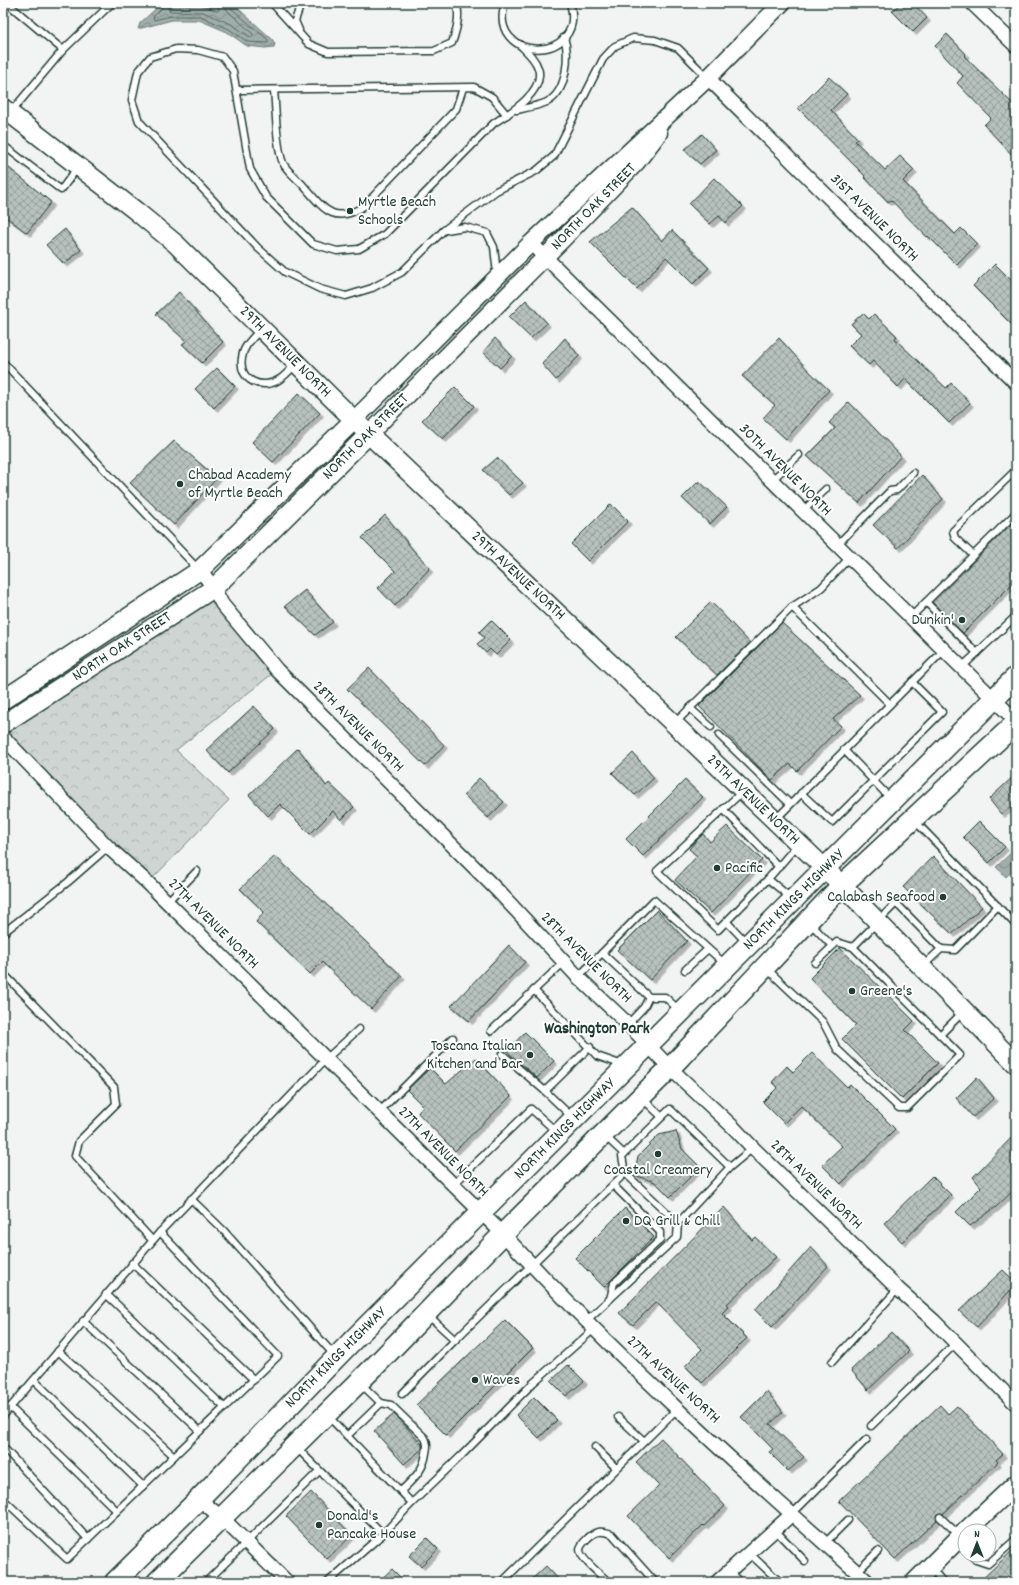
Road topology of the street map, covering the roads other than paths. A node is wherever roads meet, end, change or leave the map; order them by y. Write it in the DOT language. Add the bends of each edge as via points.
graph roads {
  1 [pos="7,3"];
  2 [pos="112,3"];
  3 [pos="272,3"];
  4 [pos="301,3"];
  5 [pos="456,3"];
  6 [pos="505,3"];
  7 [pos="570,3"];
  8 [pos="782,3"];
  9 [pos="972,3"];
  10 [pos="300,34"];
  11 [pos="564,37"];
  12 [pos="519,44"];
  13 [pos="1016,46"];
  14 [pos="63,50"];
  15 [pos="708,78"];
  16 [pos="462,88"];
  17 [pos="237,90"];
  18 [pos="274,90"];
  19 [pos="685,98"];
  20 [pos="515,110"];
  21 [pos="6,111"];
  22 [pos="507,115"];
  23 [pos="3,145"];
  24 [pos="78,167"];
  25 [pos="444,230"];
  26 [pos="531,243"];
  27 [pos="546,257"];
  28 [pos="497,277"];
  29 [pos="261,329"];
  30 [pos="3,362"];
  31 [pos="296,363"];
  32 [pos="1016,382"];
  33 [pos="354,420"];
  34 [pos="369,434"];
  35 [pos="799,455"];
  36 [pos="1016,470"];
  37 [pos="913,473"];
  38 [pos="772,480"];
  39 [pos="826,489"];
  40 [pos="803,511"];
  41 [pos="1016,513"];
  42 [pos="837,545"];
  43 [pos="973,555"];
  44 [pos="850,557"];
  45 [pos="200,570"];
  46 [pos="214,588"];
  47 [pos="926,602"];
  48 [pos="792,607"];
  49 [pos="1016,616"];
  50 [pos="911,617"];
  51 [pos="944,650"];
  52 [pos="977,653"];
  53 [pos="962,667"];
  54 [pos="1016,677"];
  55 [pos="912,682"];
  56 [pos="994,699"];
  57 [pos="3,700"];
  58 [pos="890,704"];
  59 [pos="690,708"];
  60 [pos="1016,722"];
  61 [pos="3,724"];
  62 [pos="674,724"];
  63 [pos="711,727"];
  64 [pos="719,735"];
  65 [pos="3,737"];
  66 [pos="844,750"];
  67 [pos="873,781"];
  68 [pos="743,790"];
  69 [pos="801,793"];
  70 [pos="892,801"];
  71 [pos="790,804"];
  72 [pos="723,809"];
  73 [pos="913,819"];
  74 [pos="774,821"];
  75 [pos="799,844"];
  76 [pos="108,847"];
  77 [pos="779,867"];
  78 [pos="824,869"];
  79 [pos="197,871"];
  80 [pos="768,879"];
  81 [pos="842,885"];
  82 [pos="793,901"];
  83 [pos="167,902"];
  84 [pos="998,906"];
  85 [pos="808,921"];
  86 [pos="727,922"];
  87 [pos="877,922"];
  88 [pos="1016,925"];
  89 [pos="3,933"];
  90 [pos="749,945"];
  91 [pos="832,946"];
  92 [pos="853,947"];
  93 [pos="708,949"];
  94 [pos="941,949"];
  95 [pos="602,953"];
  96 [pos="564,962"];
  97 [pos="815,963"];
  98 [pos="728,966"];
  99 [pos="765,967"];
  100 [pos="922,967"];
  101 [pos="685,970"];
  102 [pos="3,973"];
  103 [pos="578,977"];
  104 [pos="534,990"];
  105 [pos="649,997"];
  106 [pos="964,1011"];
  107 [pos="682,1012"];
  108 [pos="628,1024"];
  109 [pos="359,1029"];
  110 [pos="491,1031"];
  111 [pos="940,1035"];
  112 [pos="453,1038"];
  113 [pos="649,1045"];
  114 [pos="590,1047"];
  115 [pos="502,1054"];
  116 [pos="326,1059"];
  117 [pos="1016,1064"];
  118 [pos="628,1066"];
  119 [pos="670,1068"];
  120 [pos="545,1091"];
  121 [pos="641,1097"];
  122 [pos="379,1112"];
  123 [pos="662,1117"];
  124 [pos="575,1120"];
  125 [pos="603,1134"];
  126 [pos="560,1135"];
  127 [pos="753,1148"];
  128 [pos="624,1154"];
  129 [pos="730,1167"];
  130 [pos="625,1173"];
  131 [pos="453,1185"];
  132 [pos="613,1185"];
  133 [pos="191,1199"];
  134 [pos="482,1213"];
  135 [pos="678,1223"];
  136 [pos="160,1232"];
  137 [pos="503,1234"];
  138 [pos="152,1240"];
  139 [pos="132,1263"];
  140 [pos="531,1264"];
  141 [pos="898,1289"];
  142 [pos="106,1294"];
  143 [pos="610,1299"];
  144 [pos="426,1313"];
  145 [pos="83,1321"];
  146 [pos="591,1324"];
  147 [pos="455,1340"];
  148 [pos="955,1344"];
  149 [pos="58,1351"];
  150 [pos="336,1358"];
  151 [pos="832,1362"];
  152 [pos="34,1380"];
  153 [pos="254,1380"];
  154 [pos="359,1382"];
  155 [pos="402,1394"];
  156 [pos="381,1403"];
  157 [pos="1016,1404"];
  158 [pos="10,1407"];
  159 [pos="225,1408"];
  160 [pos="677,1409"];
  161 [pos="326,1414"];
  162 [pos="3,1416"];
  163 [pos="618,1417"];
  164 [pos="871,1426"];
  165 [pos="200,1431"];
  166 [pos="347,1436"];
  167 [pos="867,1439"];
  168 [pos="644,1441"];
  169 [pos="294,1446"];
  170 [pos="3,1447"];
  171 [pos="595,1447"];
  172 [pos="174,1456"];
  173 [pos="616,1468"];
  174 [pos="319,1471"];
  175 [pos="1016,1484"];
  176 [pos="143,1486"];
  177 [pos="400,1491"];
  178 [pos="199,1499"];
  179 [pos="3,1500"];
  180 [pos="412,1503"];
  181 [pos="117,1511"];
  182 [pos="792,1514"];
  183 [pos="940,1517"];
  184 [pos="222,1518"];
  185 [pos="848,1520"];
  186 [pos="977,1523"];
  187 [pos="774,1530"];
  188 [pos="957,1533"];
  189 [pos="383,1534"];
  190 [pos="88,1539"];
  191 [pos="1016,1539"];
  192 [pos="246,1541"];
  193 [pos="824,1543"];
  194 [pos="957,1543"];
  195 [pos="878,1551"];
  196 [pos="749,1553"];
  197 [pos="997,1556"];
  198 [pos="805,1561"];
  199 [pos="930,1567"];
  200 [pos="729,1571"];
  201 [pos="857,1572"];
  202 [pos="116,1582"];
  203 [pos="157,1582"];
  204 [pos="206,1582"];
  205 [pos="287,1582"];
  206 [pos="328,1582"];
  207 [pos="502,1582"];
  208 [pos="609,1582"];
  209 [pos="655,1582"];
  210 [pos="717,1582"];
  211 [pos="741,1582"];
  212 [pos="780,1582"];
  213 [pos="868,1582"];
  214 [pos="915,1582"];
  215 [pos="943,1582"];
  1 -- 14 [label="lane"];
  2 -- 14 [label="lane"];
  3 -- 10 [label="lane"];
  4 -- 10 [label="lane" via="295,21"];
  5 -- 10 [label="lane" via="456,30 452,43 434,51 328,52 309,44"];
  6 -- 12 [label="lane" via="503,19 506,29 511,38"];
  7 -- 11 [label="lane" via="573,16"];
  8 -- 15 [label="street, NORTH OAK STREET"];
  9 -- 13 [label="street"];
  11 -- 12 [label="lane" via="557,44 538,50"];
  11 -- 20 [label="lane" via="568,48 566,70 559,90 548,102"];
  12 -- 20 [label="lane" via="539,69 535,88 528,99"];
  14 -- 21 [label="lane"];
  15 -- 19 [label="street, NORTH OAK STREET"];
  15 -- 25 [label="lane" via="678,48 655,40 633,38 615,46 603,59 554,156 536,171 496,191"];
  15 -- 32 [label="street, 31ST AVENUE NORTH"];
  16 -- 18 [label="lane"];
  16 -- 18 [label="lane" via="456,109 364,206 352,214 337,215 326,210 284,164 278,141"];
  16 -- 22 [label="lane" via="474,87 492,97"];
  17 -- 18 [label="lane"];
  17 -- 22 [label="lane" via="250,169 266,197 314,244 338,251 359,249 386,234 494,123"];
  17 -- 25 [label="lane" via="233,71 223,57 198,50 176,49 150,57 138,72 132,100 139,121 258,248 285,272 320,289 346,296 372,288 402,272"];
  19 -- 26 [label="street, NORTH OAK STREET"];
  19 -- 27 [label="street, NORTH OAK STREET" via="637,162"];
  20 -- 22 [label="lane"];
  21 -- 24 [label="main road, 29TH AVENUE NORTH"];
  23 -- 24 [label="lane" via="61,190"];
  24 -- 29 [label="main road, 29TH AVENUE NORTH" via="176,244"];
  25 -- 28 [label="lane" via="465,227 486,234 494,247"];
  26 -- 27 [label="street, 30TH AVENUE NORTH"];
  26 -- 28 [label="street, NORTH OAK STREET"];
  27 -- 34 [label="street, NORTH OAK STREET"];
  27 -- 38 [label="street, 30TH AVENUE NORTH"];
  28 -- 33 [label="street, NORTH OAK STREET"];
  29 -- 31 [label="main road, 29TH AVENUE NORTH"];
  29 -- 31 [label="lane" via="247,345 242,358 243,368 249,380 258,384 273,383"];
  30 -- 45 [label="lane"];
  31 -- 33 [label="main road, 29TH AVENUE NORTH"];
  33 -- 34 [label="main road, 29TH AVENUE NORTH"];
  33 -- 45 [label="main road, NORTH OAK STREET"];
  34 -- 46 [label="main road, NORTH OAK STREET"];
  34 -- 62 [label="main road, 29TH AVENUE NORTH"];
  35 -- 38 [label="lane"];
  36 -- 43 [label="lane" via="953,531 955,538"];
  37 -- 42 [label="lane" via="897,490 890,491"];
  38 -- 40 [label="street, 30TH AVENUE NORTH"];
  39 -- 40 [label="lane"];
  40 -- 42 [label="street, 30TH AVENUE NORTH"];
  41 -- 43 [label="lane"];
  42 -- 44 [label="street, 30TH AVENUE NORTH"];
  43 -- 47 [label="lane"];
  44 -- 48 [label="lane" via="821,588"];
  44 -- 50 [label="street, 30TH AVENUE NORTH"];
  45 -- 46 [label="street, 28TH AVENUE NORTH"];
  45 -- 57 [label="main road, NORTH OAK STREET"];
  46 -- 61 [label="main road, NORTH OAK STREET"];
  46 -- 96 [label="street, 28TH AVENUE NORTH" via="222,604 278,670 499,892"];
  47 -- 50 [label="lane"];
  47 -- 52 [label="lane"];
  48 -- 58 [label="lane"];
  48 -- 59 [label="lane"];
  49 -- 52 [label="lane"];
  50 -- 51 [label="street, 30TH AVENUE NORTH"];
  51 -- 53 [label="street, 30TH AVENUE NORTH"];
  51 -- 55 [label="lane"];
  52 -- 53 [label="lane"];
  53 -- 56 [label="street, 30TH AVENUE NORTH"];
  54 -- 56 [label="main road, NORTH KINGS HIGHWAY"];
  55 -- 58 [label="lane"];
  55 -- 67 [label="lane" via="942,712"];
  56 -- 60 [label="street, 30TH AVENUE NORTH"];
  56 -- 70 [label="main road, NORTH KINGS HIGHWAY"];
  58 -- 66 [label="lane"];
  59 -- 62 [label="lane"];
  59 -- 63 [label="lane"];
  60 -- 73 [label="main road, NORTH KINGS HIGHWAY"];
  62 -- 68 [label="main road, 29TH AVENUE NORTH"];
  64 -- 71 [label="lane"];
  65 -- 76 [label="street, 27TH AVENUE NORTH"];
  66 -- 67 [label="lane"];
  66 -- 69 [label="lane"];
  67 -- 69 [label="lane" via="832,822"];
  67 -- 70 [label="lane"];
  68 -- 72 [label="lane"];
  68 -- 74 [label="main road, 29TH AVENUE NORTH"];
  69 -- 71 [label="lane"];
  70 -- 78 [label="main road, NORTH KINGS HIGHWAY"];
  71 -- 74 [label="lane"];
  72 -- 77 [label="lane"];
  72 -- 86 [label="lane" via="657,871 718,930"];
  73 -- 81 [label="main road, NORTH KINGS HIGHWAY"];
  73 -- 84 [label="lane"];
  74 -- 75 [label="main road, 29TH AVENUE NORTH"];
  75 -- 77 [label="lane"];
  75 -- 78 [label="main road, 29TH AVENUE NORTH"];
  76 -- 83 [label="street, 27TH AVENUE NORTH"];
  76 -- 89 [label="lane"];
  77 -- 80 [label="lane"];
  78 -- 81 [label="main road, 29TH AVENUE NORTH"];
  78 -- 82 [label="main road, NORTH KINGS HIGHWAY"];
  79 -- 83 [label="lane"];
  80 -- 82 [label="lane"];
  80 -- 86 [label="lane"];
  81 -- 85 [label="main road, NORTH KINGS HIGHWAY"];
  81 -- 87 [label="main road, 29TH AVENUE NORTH"];
  82 -- 90 [label="main road, NORTH KINGS HIGHWAY"];
  83 -- 116 [label="street, 27TH AVENUE NORTH"];
  84 -- 88 [label="lane"];
  84 -- 94 [label="lane" via="955,950"];
  85 -- 91 [label="lane"];
  85 -- 99 [label="main road, NORTH KINGS HIGHWAY"];
  86 -- 90 [label="lane"];
  87 -- 92 [label="lane"];
  87 -- 94 [label="lane" via="896,903"];
  87 -- 100 [label="main road, 29TH AVENUE NORTH"];
  90 -- 98 [label="main road, NORTH KINGS HIGHWAY"];
  91 -- 92 [label="lane" via="837,942"];
  91 -- 97 [label="lane"];
  92 -- 111 [label="lane"];
  93 -- 95 [label="lane" via="654,900"];
  93 -- 98 [label="lane"];
  93 -- 101 [label="lane"];
  94 -- 100 [label="lane"];
  95 -- 103 [label="lane"];
  95 -- 105 [label="lane"];
  96 -- 103 [label="street, 28TH AVENUE NORTH"];
  96 -- 104 [label="lane"];
  98 -- 107 [label="main road, NORTH KINGS HIGHWAY"];
  99 -- 111 [label="lane" via="823,1022 837,1049 899,1108 907,1108 960,1056"];
  99 -- 119 [label="main road, NORTH KINGS HIGHWAY"];
  100 -- 106 [label="main road, 29TH AVENUE NORTH"];
  102 -- 138 [label="lane" via="114,1087 116,1104 79,1141 75,1156"];
  103 -- 108 [label="street, 28TH AVENUE NORTH"];
  104 -- 110 [label="lane"];
  104 -- 114 [label="lane"];
  105 -- 107 [label="lane" via="665,997"];
  105 -- 108 [label="lane" via="644,1007"];
  106 -- 111 [label="lane"];
  106 -- 117 [label="main road, 29TH AVENUE NORTH"];
  107 -- 113 [label="main road, NORTH KINGS HIGHWAY"];
  108 -- 113 [label="street, 28TH AVENUE NORTH"];
  109 -- 116 [label="lane"];
  112 -- 122 [label="lane"];
  113 -- 118 [label="main road, NORTH KINGS HIGHWAY"];
  113 -- 119 [label="street, 28TH AVENUE NORTH"];
  114 -- 118 [label="lane" via="597,1056"];
  114 -- 120 [label="lane"];
  115 -- 120 [label="lane"];
  116 -- 122 [label="street, 27TH AVENUE NORTH"];
  116 -- 133 [label="lane"];
  118 -- 124 [label="main road, NORTH KINGS HIGHWAY"];
  119 -- 121 [label="main road, NORTH KINGS HIGHWAY"];
  119 -- 127 [label="street, 28TH AVENUE NORTH"];
  120 -- 124 [label="lane"];
  121 -- 123 [label="lane"];
  121 -- 125 [label="main road, NORTH KINGS HIGHWAY"];
  122 -- 131 [label="street, 27TH AVENUE NORTH"];
  123 -- 128 [label="lane"];
  123 -- 129 [label="lane" via="670,1110"];
  124 -- 126 [label="main road, NORTH KINGS HIGHWAY"];
  125 -- 128 [label="lane"];
  125 -- 137 [label="main road, NORTH KINGS HIGHWAY"];
  126 -- 131 [label="lane" via="531,1109"];
  126 -- 134 [label="main road, NORTH KINGS HIGHWAY"];
  127 -- 129 [label="lane"];
  127 -- 141 [label="street, 28TH AVENUE NORTH"];
  128 -- 130 [label="lane" via="622,1156"];
  129 -- 135 [label="lane"];
  130 -- 132 [label="lane"];
  130 -- 135 [label="lane"];
  131 -- 134 [label="street, 27TH AVENUE NORTH"];
  132 -- 140 [label="lane"];
  132 -- 143 [label="lane" via="660,1232 660,1240 614,1283"];
  133 -- 136 [label="lane"];
  133 -- 150 [label="lane" via="224,1231"];
  134 -- 137 [label="street, 27TH AVENUE NORTH"];
  134 -- 150 [label="main road, NORTH KINGS HIGHWAY"];
  135 -- 143 [label="lane" via="677,1236"];
  136 -- 138 [label="lane"];
  136 -- 153 [label="lane" via="278,1356"];
  137 -- 140 [label="street, 27TH AVENUE NORTH"];
  137 -- 144 [label="main road, NORTH KINGS HIGHWAY"];
  138 -- 139 [label="lane"];
  139 -- 142 [label="lane"];
  139 -- 153 [label="lane"];
  140 -- 146 [label="street, 27TH AVENUE NORTH"];
  140 -- 147 [label="lane"];
  141 -- 148 [label="street, 28TH AVENUE NORTH"];
  141 -- 151 [label="lane"];
  142 -- 145 [label="lane"];
  142 -- 159 [label="lane"];
  143 -- 146 [label="lane"];
  144 -- 147 [label="lane"];
  144 -- 154 [label="main road, NORTH KINGS HIGHWAY"];
  145 -- 149 [label="lane"];
  145 -- 165 [label="lane"];
  146 -- 160 [label="street, 27TH AVENUE NORTH"];
  146 -- 180 [label="lane"];
  147 -- 155 [label="lane"];
  148 -- 157 [label="street, 28TH AVENUE NORTH"];
  148 -- 164 [label="lane"];
  149 -- 152 [label="lane"];
  149 -- 172 [label="lane"];
  150 -- 178 [label="main road, NORTH KINGS HIGHWAY"];
  152 -- 158 [label="lane"];
  152 -- 176 [label="lane"];
  153 -- 159 [label="lane"];
  154 -- 156 [label="lane"];
  154 -- 161 [label="main road, NORTH KINGS HIGHWAY"];
  156 -- 166 [label="lane"];
  156 -- 177 [label="lane" via="391,1405 427,1443 422,1470"];
  158 -- 162 [label="lane"];
  158 -- 181 [label="lane"];
  159 -- 165 [label="lane"];
  160 -- 168 [label="lane"];
  160 -- 182 [label="street, 27TH AVENUE NORTH"];
  161 -- 166 [label="lane"];
  161 -- 169 [label="main road, NORTH KINGS HIGHWAY"];
  163 -- 168 [label="lane"];
  165 -- 172 [label="lane"];
  166 -- 177 [label="lane"];
  167 -- 182 [label="lane"];
  168 -- 173 [label="lane"];
  169 -- 174 [label="lane"];
  169 -- 184 [label="main road, NORTH KINGS HIGHWAY"];
  170 -- 190 [label="lane"];
  171 -- 173 [label="lane"];
  172 -- 176 [label="lane"];
  173 -- 207 [label="lane"];
  174 -- 189 [label="lane"];
  174 -- 192 [label="lane"];
  175 -- 186 [label="main road"];
  176 -- 181 [label="lane"];
  177 -- 180 [label="lane"];
  178 -- 184 [label="street"];
  178 -- 202 [label="main road, NORTH KINGS HIGHWAY"];
  179 -- 190 [label="lane" via="67,1559"];
  180 -- 189 [label="lane"];
  181 -- 190 [label="lane"];
  182 -- 187 [label="street"];
  182 -- 193 [label="street, 27TH AVENUE NORTH"];
  183 -- 188 [label="lane"];
  184 -- 192 [label="street"];
  184 -- 203 [label="main road, NORTH KINGS HIGHWAY"];
  185 -- 193 [label="lane"];
  187 -- 196 [label="street"];
  187 -- 198 [label="lane"];
  189 -- 206 [label="lane"];
  191 -- 197 [label="lane"];
  192 -- 204 [label="lane"];
  192 -- 205 [label="street"];
  193 -- 201 [label="street, 27TH AVENUE NORTH"];
  194 -- 199 [label="main road"];
  195 -- 201 [label="lane"];
  196 -- 200 [label="street"];
  196 -- 212 [label="lane"];
  199 -- 214 [label="main road"];
  199 -- 215 [label="lane"];
  200 -- 210 [label="street"];
  200 -- 211 [label="lane"];
  201 -- 213 [label="street, 27TH AVENUE NORTH"];
  208 -- 209 [label="lane" via="583,1558 580,1551 582,1544 594,1532 604,1531 612,1534"];
}
